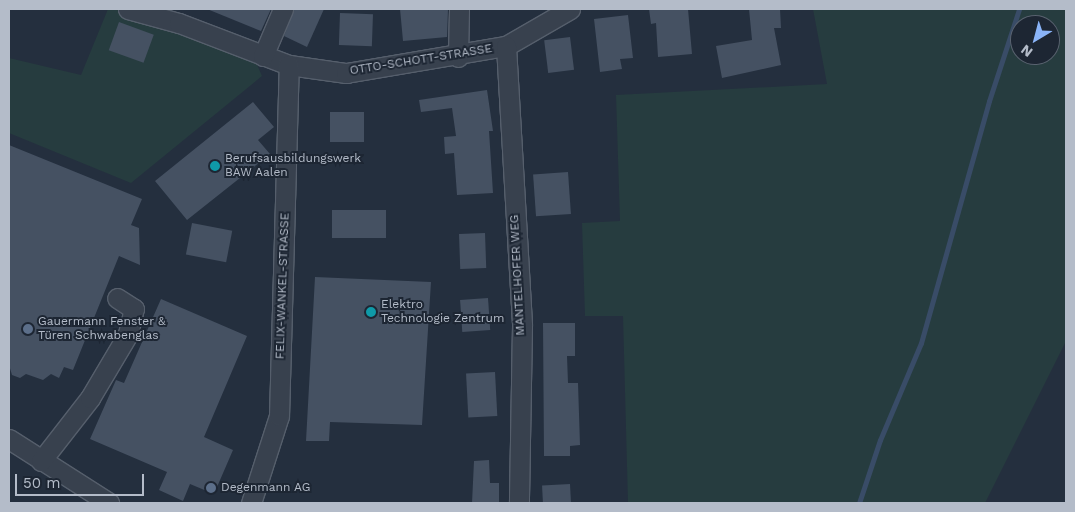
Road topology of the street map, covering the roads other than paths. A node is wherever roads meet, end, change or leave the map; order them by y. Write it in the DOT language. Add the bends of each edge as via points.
graph roads {
  1 [pos="128,9"];
  2 [pos="283,9"];
  3 [pos="459,9"];
  4 [pos="570,9"];
  5 [pos="506,46"];
  6 [pos="263,56"];
  7 [pos="458,56"];
  8 [pos="289,64"];
  9 [pos="118,298"];
  10 [pos="9,439"];
  11 [pos="41,461"];
  12 [pos="109,503"];
  13 [pos="251,503"];
  14 [pos="518,503"];
  1 -- 6 [label="street, OTTO-SCHOTT-STRASSE" via="179,23"];
  2 -- 6 [label="street"];
  3 -- 7 [label="street"];
  4 -- 5 [label="street, OTTO-SCHOTT-STRASSE"];
  5 -- 7 [label="street, OTTO-SCHOTT-STRASSE"];
  5 -- 14 [label="street, MANTELHOFER WEG" via="522,326"];
  6 -- 8 [label="street, OTTO-SCHOTT-STRASSE"];
  7 -- 8 [label="street, OTTO-SCHOTT-STRASSE" via="346,72"];
  8 -- 13 [label="street, FELIX-WANKEL-STRASSE" via="279,416"];
  9 -- 11 [label="street" via="134,309 128,334 90,398"];
  10 -- 11 [label="street"];
  11 -- 12 [label="street"];
}
